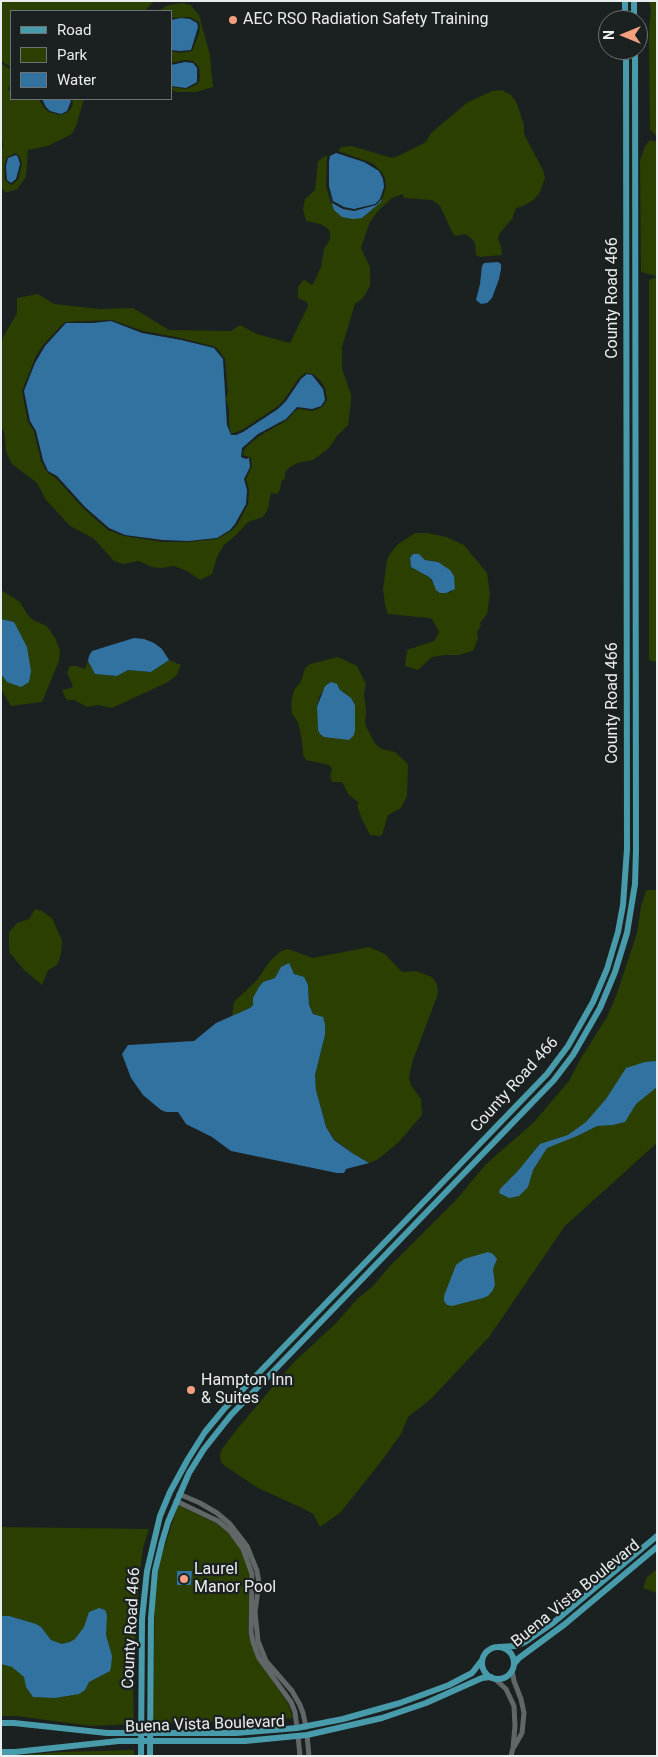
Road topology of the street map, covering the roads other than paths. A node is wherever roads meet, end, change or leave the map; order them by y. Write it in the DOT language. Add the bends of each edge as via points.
graph roads {
  1 [pos="626,60"];
  2 [pos="634,60"];
  3 [pos="618,932"];
  4 [pos="623,944"];
  5 [pos="178,1477"];
  6 [pos="170,1492"];
  7 [pos="177,1498"];
  8 [pos="210,1508"];
  9 [pos="206,1515"];
  10 [pos="168,1522"];
  11 [pos="657,1536"];
  12 [pos="657,1547"];
  13 [pos="498,1647"];
  14 [pos="482,1660"];
  15 [pos="513,1667"];
  16 [pos="493,1678"];
  17 [pos="284,1687"];
  18 [pos="515,1714"];
  19 [pos="524,1714"];
  20 [pos="1,1723"];
  21 [pos="306,1727"];
  22 [pos="297,1728"];
  23 [pos="150,1733"];
  24 [pos="142,1734"];
  25 [pos="307,1735"];
  26 [pos="298,1736"];
  27 [pos="142,1741"];
  28 [pos="150,1741"];
  29 [pos="513,1748"];
  30 [pos="1,1752"];
  31 [pos="141,1756"];
  32 [pos="150,1756"];
  33 [pos="300,1756"];
  34 [pos="309,1756"];
  35 [pos="511,1756"];
  1 -- 3 [label="main road, County Road 466" via="628,849"];
  2 -- 4 [label="main road, County Road 466" via="636,850 632,908"];
  3 -- 4 [label="main road" via="623,937"];
  3 -- 5 [label="main road, County Road 466" via="593,1002 568,1046 547,1074 224,1409 205,1432"];
  4 -- 7 [label="main road, County Road 466" via="600,1008 554,1080 231,1415 204,1449"];
  5 -- 6 [label="main road, County Road 466"];
  5 -- 7 [label="main road"];
  6 -- 10 [label="main road" via="172,1501"];
  6 -- 24 [label="main road, County Road 466" via="146,1571 142,1619"];
  7 -- 8 [label="street"];
  7 -- 9 [label="street"];
  7 -- 10 [label="main road, County Road 466"];
  8 -- 9 [label="street"];
  8 -- 17 [label="street" via="240,1535 254,1559 259,1583 255,1612 258,1641 266,1661"];
  9 -- 17 [label="street" via="230,1531 249,1562 253,1585 250,1632 262,1663"];
  10 -- 23 [label="main road, County Road 466" via="152,1596"];
  11 -- 13 [label="main road, Buena Vista Boulevard" via="525,1642"];
  12 -- 15 [label="main road, Buena Vista Boulevard" via="519,1658"];
  13 -- 14 [label="main road, Buena Vista Boulevard" via="486,1652"];
  13 -- 15 [label="main road, Buena Vista Boulevard" via="511,1654"];
  14 -- 16 [label="main road" via="484,1670"];
  14 -- 21 [label="main road, Buena Vista Boulevard" via="472,1673 408,1700"];
  15 -- 16 [label="main road, Buena Vista Boulevard" via="505,1677"];
  15 -- 19 [label="street"];
  16 -- 18 [label="street" via="502,1683 509,1693"];
  16 -- 25 [label="main road, Buena Vista Boulevard" via="482,1678 382,1718"];
  17 -- 21 [label="street" via="300,1705"];
  17 -- 22 [label="street"];
  18 -- 19 [label="street"];
  18 -- 29 [label="street"];
  19 -- 29 [label="street" via="522,1733"];
  20 -- 24 [label="main road, Buena Vista Boulevard"];
  21 -- 22 [label="main road, Buena Vista Boulevard"];
  21 -- 25 [label="main road"];
  22 -- 23 [label="main road, Buena Vista Boulevard" via="236,1733"];
  22 -- 26 [label="main road"];
  23 -- 24 [label="main road, Buena Vista Boulevard"];
  23 -- 28 [label="main road, County Road 466"];
  24 -- 27 [label="main road, County Road 466"];
  25 -- 26 [label="main road, Buena Vista Boulevard"];
  25 -- 34 [label="street"];
  26 -- 28 [label="main road, Buena Vista Boulevard" via="245,1741"];
  26 -- 33 [label="street"];
  27 -- 28 [label="main road, Buena Vista Boulevard"];
  27 -- 30 [label="main road, Buena Vista Boulevard"];
  27 -- 31 [label="main road, County Road 466"];
  28 -- 32 [label="main road, County Road 466"];
  29 -- 35 [label="street"];
}
